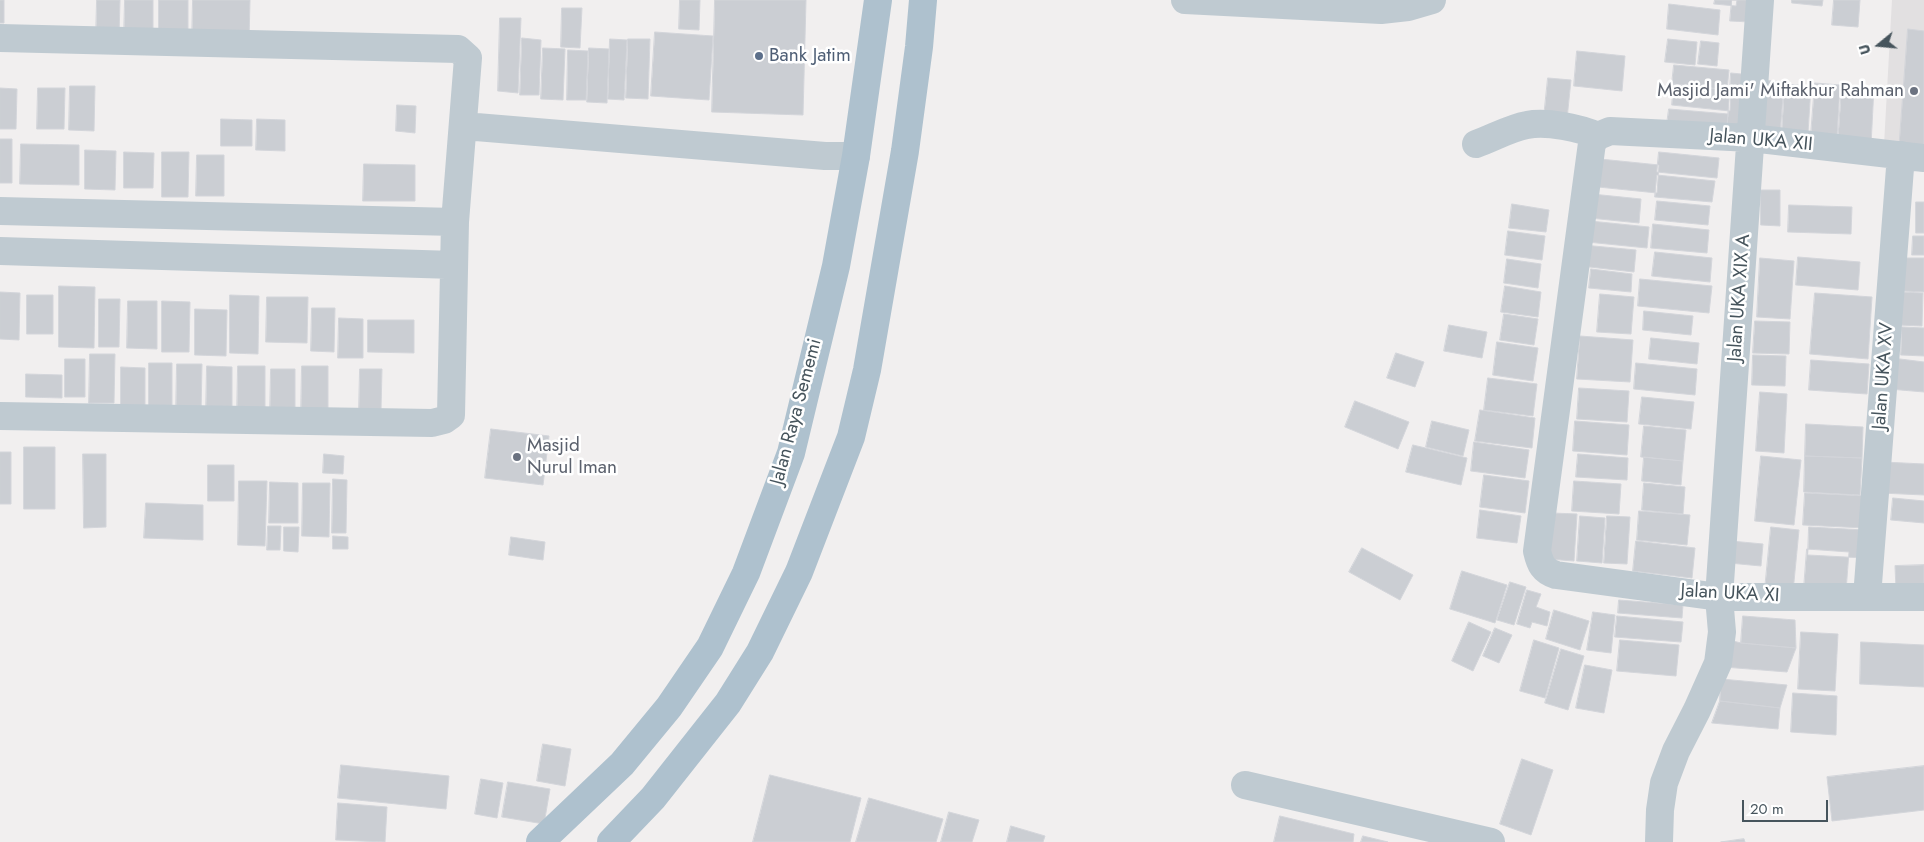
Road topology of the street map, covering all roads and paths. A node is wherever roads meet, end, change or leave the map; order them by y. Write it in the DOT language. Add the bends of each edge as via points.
graph roads {
  1 [pos="878,0"];
  2 [pos="923,0"];
  3 [pos="1184,0"];
  4 [pos="1432,0"];
  5 [pos="1760,0"];
  6 [pos="0,38"];
  7 [pos="464,126"];
  8 [pos="1598,136"];
  9 [pos="1751,138"];
  10 [pos="1476,144"];
  11 [pos="856,156"];
  12 [pos="1912,156"];
  13 [pos="0,211"];
  14 [pos="71,213"];
  15 [pos="455,222"];
  16 [pos="0,251"];
  17 [pos="73,253"];
  18 [pos="454,265"];
  19 [pos="0,416"];
  20 [pos="1719,597"];
  21 [pos="1867,597"];
  22 [pos="1924,597"];
  23 [pos="1245,785"];
  24 [pos="617,840"];
  25 [pos="540,842"];
  26 [pos="1491,842"];
  27 [pos="1659,842"];
  1 -- 11 [label="main road, Jalan Raya Sememi"];
  2 -- 24 [label="main road" via="906,151 867,370 851,437 799,572 760,652 728,704"];
  3 -- 4 [label="street" via="1382,10"];
  5 -- 9 [label="street, Jalan UKA XIX A"];
  6 -- 7 [label="street" via="458,48 468,58"];
  7 -- 11 [label="street"];
  7 -- 15 [label="street"];
  8 -- 9 [label="street, Jalan UKA XII" via="1610,130"];
  8 -- 10 [label="street" via="1584,130 1535,123"];
  8 -- 20 [label="street, Jalan UKA XI" via="1590,153 1537,551 1546,572 1556,575"];
  9 -- 12 [label="street, Jalan UKA XII"];
  9 -- 20 [label="street, Jalan UKA XIX A"];
  11 -- 25 [label="main road, Jalan Raya Sememi" via="836,266 791,453 746,573 710,647 669,707 622,764"];
  12 -- 21 [label="street, Jalan UKA XV"];
  13 -- 14 [label="street"];
  14 -- 15 [label="street"];
  14 -- 17 [label="street"];
  15 -- 18 [label="street"];
  16 -- 17 [label="street"];
  17 -- 18 [label="street"];
  18 -- 19 [label="street" via="451,415 439,422"];
  20 -- 21 [label="street, Jalan UKA XI"];
  20 -- 27 [label="street, Jalan UKA XIX A" via="1722,632 1718,663 1664,783"];
  21 -- 22 [label="street, Jalan UKA XI"];
  23 -- 26 [label="street"];
}
